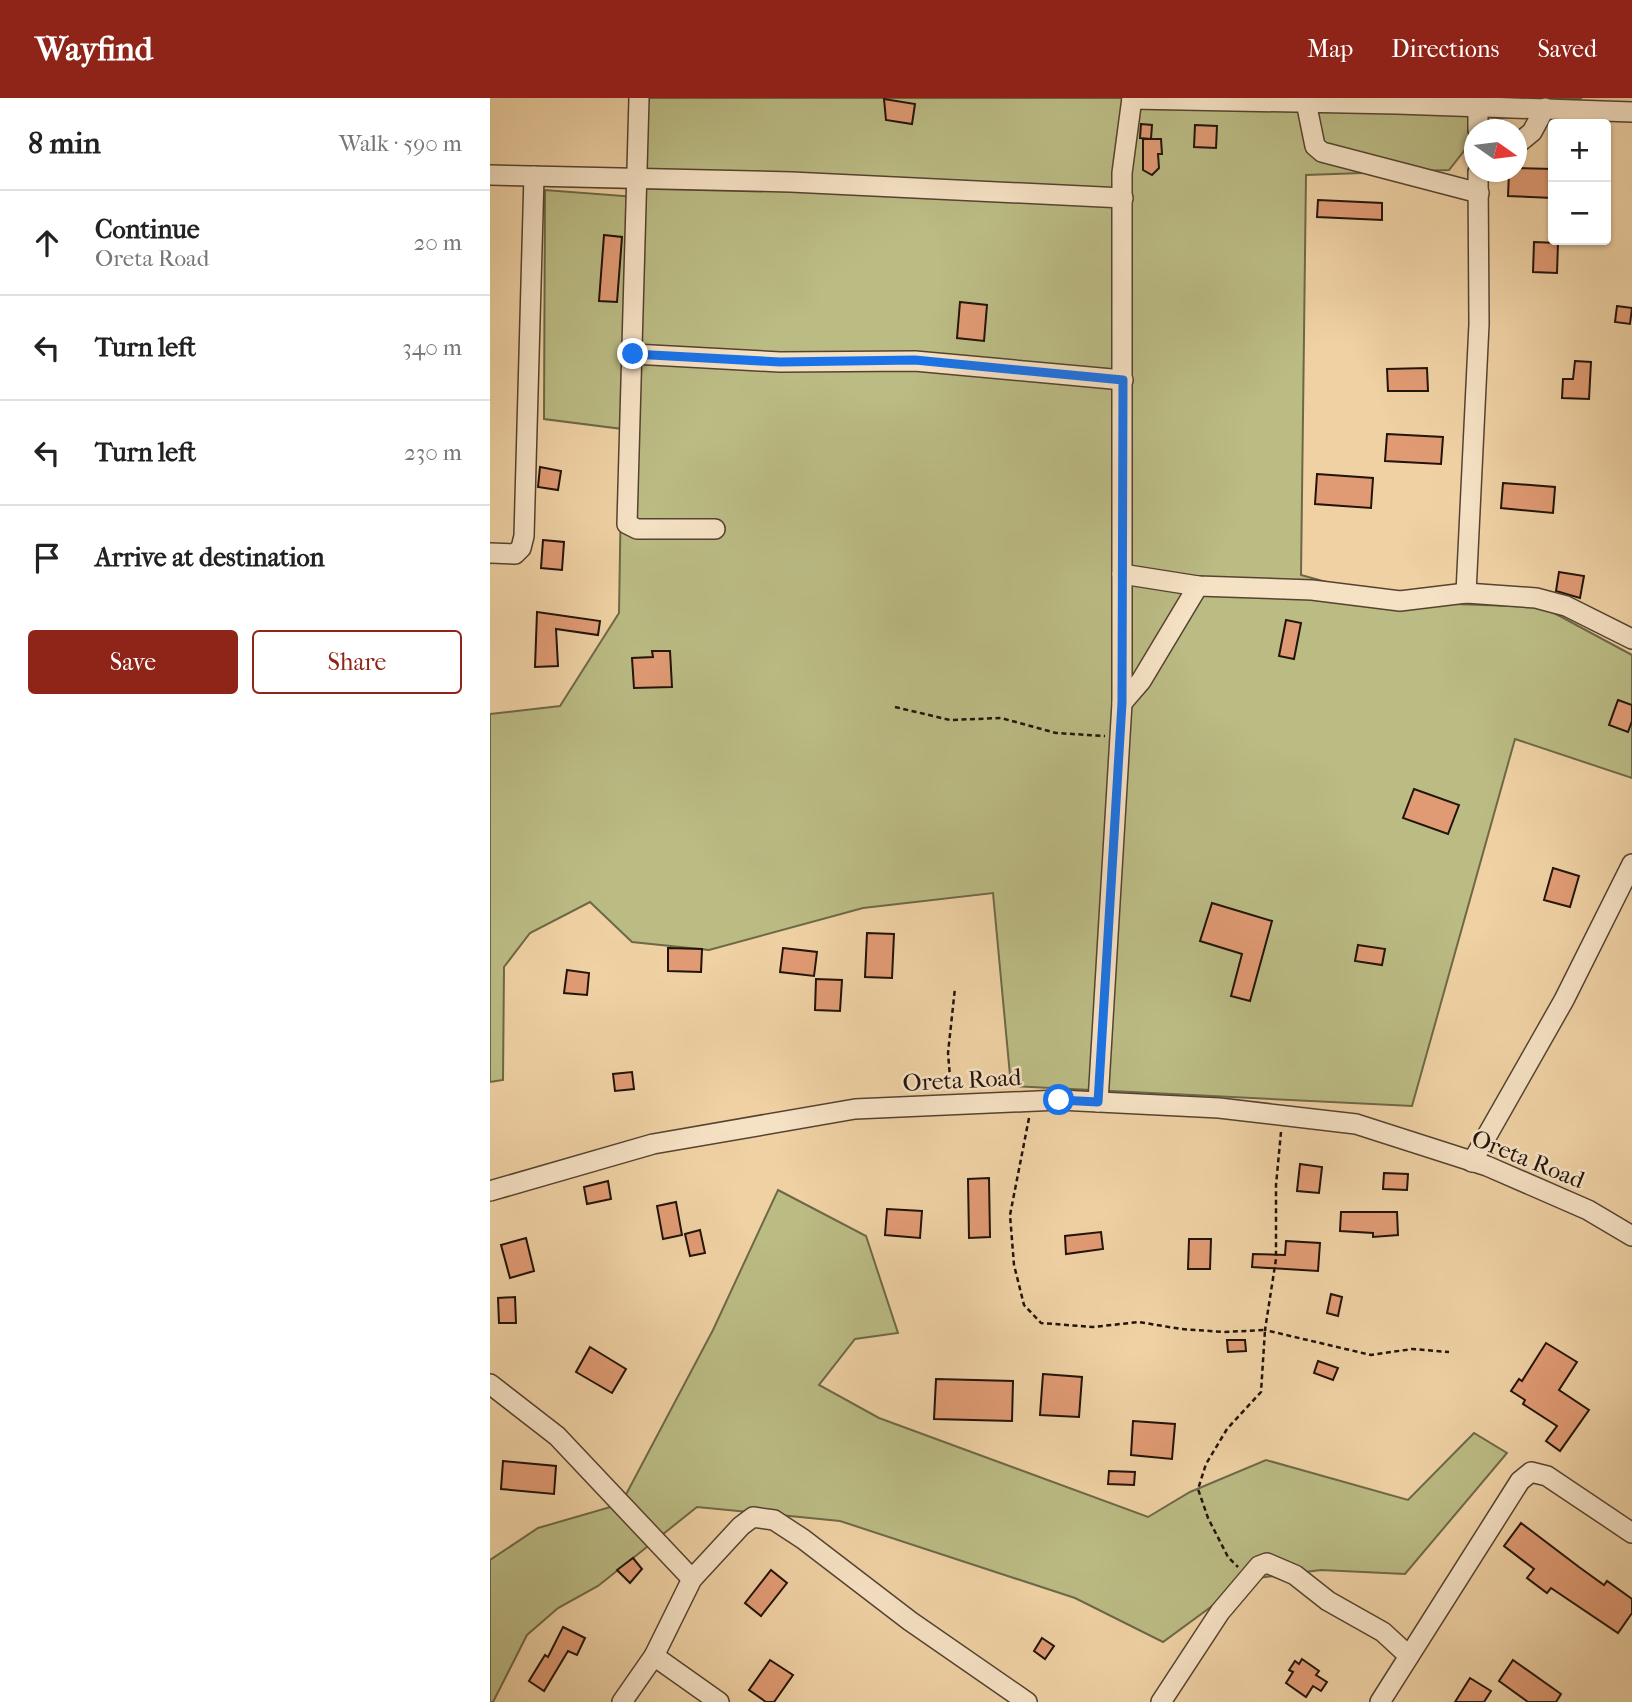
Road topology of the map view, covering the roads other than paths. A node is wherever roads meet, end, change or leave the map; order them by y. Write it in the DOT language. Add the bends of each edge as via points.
graph roads {
  1 [pos="639,98"];
  2 [pos="1132,98"];
  3 [pos="1306,102"];
  4 [pos="1478,106"];
  5 [pos="1625,107"];
  6 [pos="1545,108"];
  7 [pos="1478,119"];
  8 [pos="1527,136"];
  9 [pos="490,175"];
  10 [pos="1464,175"];
  11 [pos="534,176"];
  12 [pos="638,179"];
  13 [pos="1480,182"];
  14 [pos="1123,198"];
  15 [pos="633,354"];
  16 [pos="1123,380"];
  17 [pos="715,529"];
  18 [pos="490,552"];
  19 [pos="1122,574"];
  20 [pos="1198,586"];
  21 [pos="1466,593"];
  22 [pos="1632,639"];
  23 [pos="1122,665"];
  24 [pos="1148,667"];
  25 [pos="1122,703"];
  26 [pos="1632,864"];
  27 [pos="1098,1102"];
  28 [pos="1472,1162"];
  29 [pos="490,1191"];
  30 [pos="1632,1236"];
  31 [pos="490,1384"];
  32 [pos="1632,1534"];
  33 [pos="692,1579"];
  34 [pos="1427,1628"];
  35 [pos="1383,1632"];
  36 [pos="654,1656"];
  37 [pos="1409,1656"];
  38 [pos="622,1702"];
  39 [pos="719,1702"];
  40 [pos="1027,1702"];
  41 [pos="1161,1702"];
  42 [pos="1380,1702"];
  1 -- 12 [label="street"];
  2 -- 3 [label="street"];
  2 -- 14 [label="street"];
  3 -- 4 [label="street"];
  3 -- 10 [label="street" via="1315,146 1322,152"];
  4 -- 6 [label="street"];
  4 -- 7 [label="street"];
  5 -- 6 [label="street"];
  6 -- 8 [label="street"];
  9 -- 11 [label="street"];
  11 -- 12 [label="street"];
  11 -- 18 [label="street" via="524,536 522,548 515,554"];
  12 -- 14 [label="street"];
  12 -- 15 [label="street"];
  13 -- 21 [label="street" via="1479,324"];
  14 -- 16 [label="street"];
  15 -- 16 [label="street" via="780,362 915,360"];
  15 -- 17 [label="street" via="627,524 637,529"];
  16 -- 19 [label="street"];
  19 -- 20 [label="street"];
  19 -- 23 [label="street"];
  20 -- 21 [label="street" via="1312,590 1400,601"];
  20 -- 24 [label="street"];
  21 -- 22 [label="street" via="1536,598 1566,606"];
  23 -- 24 [label="street"];
  23 -- 25 [label="street"];
  24 -- 25 [label="street"];
  25 -- 27 [label="street"];
  26 -- 28 [label="street" via="1563,1000"];
  27 -- 28 [label="street, Oreta Road" via="1219,1108 1356,1124"];
  27 -- 29 [label="street, Oreta Road" via="855,1110 653,1143"];
  28 -- 30 [label="street, Oreta Road" via="1588,1210"];
  31 -- 33 [label="street" via="557,1436"];
  32 -- 34 [label="street" via="1547,1476 1531,1472 1520,1481"];
  33 -- 36 [label="street"];
  33 -- 40 [label="street" via="753,1517 774,1520"];
  34 -- 35 [label="street"];
  34 -- 37 [label="street"];
  35 -- 37 [label="street"];
  35 -- 41 [label="street" via="1267,1563 1259,1566 1220,1612"];
  36 -- 38 [label="street"];
  36 -- 39 [label="street"];
  37 -- 42 [label="street"];
}
